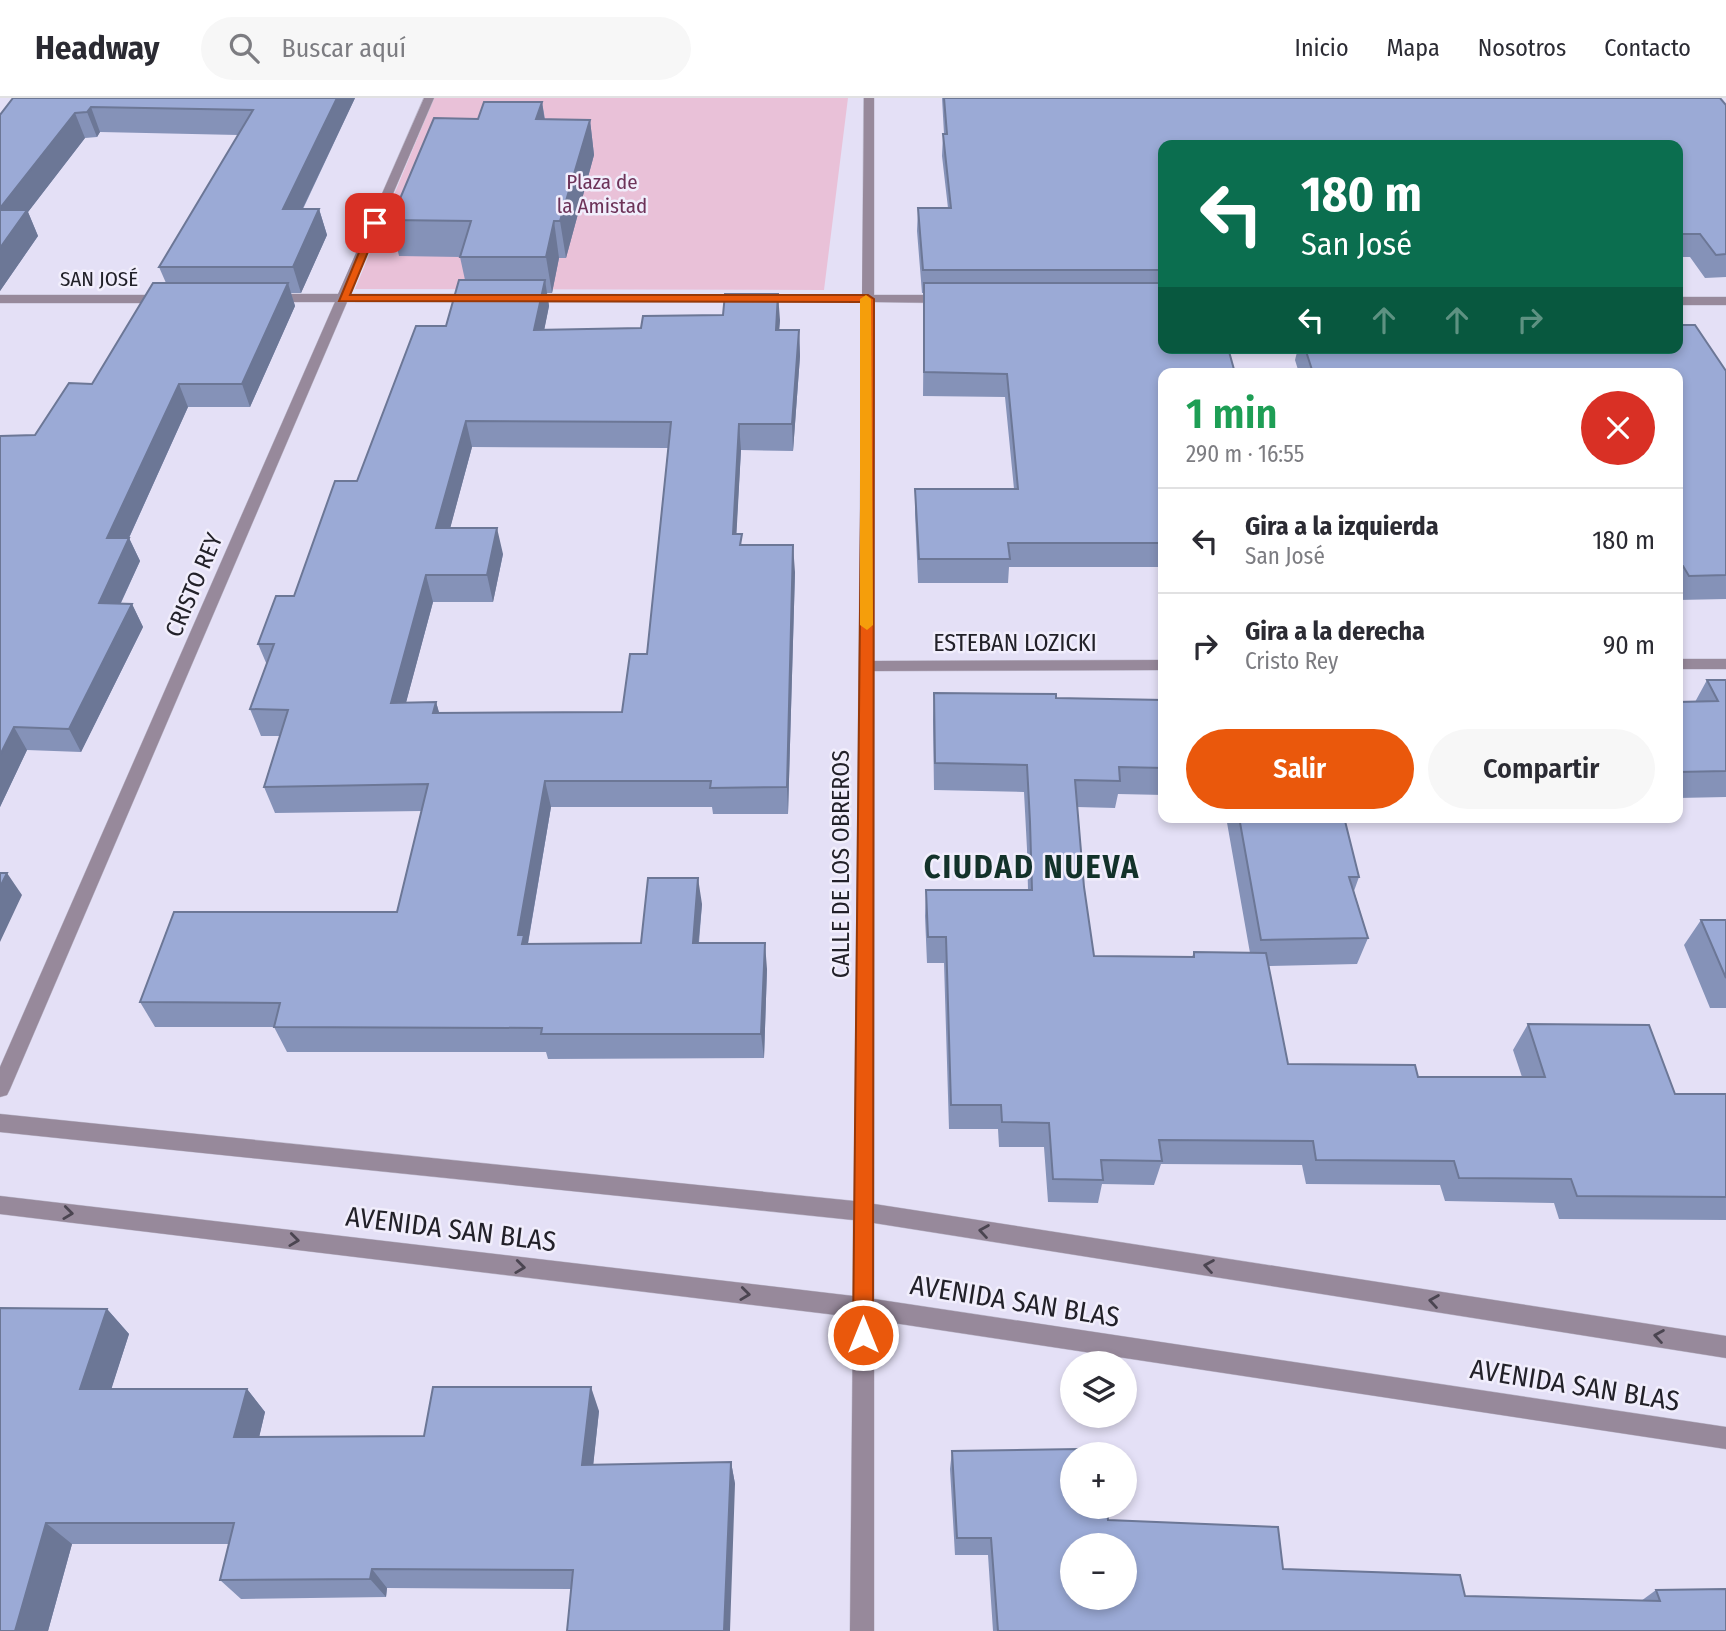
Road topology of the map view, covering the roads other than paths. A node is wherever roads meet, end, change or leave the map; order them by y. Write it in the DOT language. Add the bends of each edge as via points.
graph roads {
  1 [pos="429,98"];
  2 [pos="869,98"];
  3 [pos="260,298"];
  4 [pos="343,298"];
  5 [pos="495,298"];
  6 [pos="509,298"];
  7 [pos="0,299"];
  8 [pos="178,299"];
  9 [pos="868,299"];
  10 [pos="962,299"];
  11 [pos="1683,301"];
  12 [pos="1726,301"];
  13 [pos="1683,664"];
  14 [pos="1726,664"];
  15 [pos="1158,665"];
  16 [pos="866,666"];
  17 [pos="0,1089"];
  18 [pos="0,1123"];
  19 [pos="0,1205"];
  20 [pos="864,1212"];
  21 [pos="863,1308"];
  22 [pos="1726,1347"];
  23 [pos="1726,1438"];
  24 [pos="862,1631"];
  1 -- 4 [label="street, CRISTO REY"];
  2 -- 9 [label="street, CALLE DE LOS OBREROS"];
  3 -- 4 [label="street"];
  4 -- 5 [label="street"];
  4 -- 17 [label="street, CRISTO REY"];
  6 -- 9 [label="street"];
  7 -- 8 [label="street, SAN JOSÉ"];
  9 -- 10 [label="street"];
  9 -- 16 [label="street, CALLE DE LOS OBREROS"];
  11 -- 12 [label="street"];
  13 -- 14 [label="street"];
  15 -- 16 [label="street, ESTEBAN LOZICKI"];
  16 -- 20 [label="street, CALLE DE LOS OBREROS"];
  18 -- 20 [label="street"];
  19 -- 21 [label="street, AVENIDA SAN BLAS, one-way"];
  20 -- 21 [label="street, CALLE DE LOS OBREROS"];
  22 -- 20 [label="street, one-way"];
  21 -- 23 [label="street, AVENIDA SAN BLAS"];
  21 -- 24 [label="street, CALLE DE LOS OBREROS"];
}
